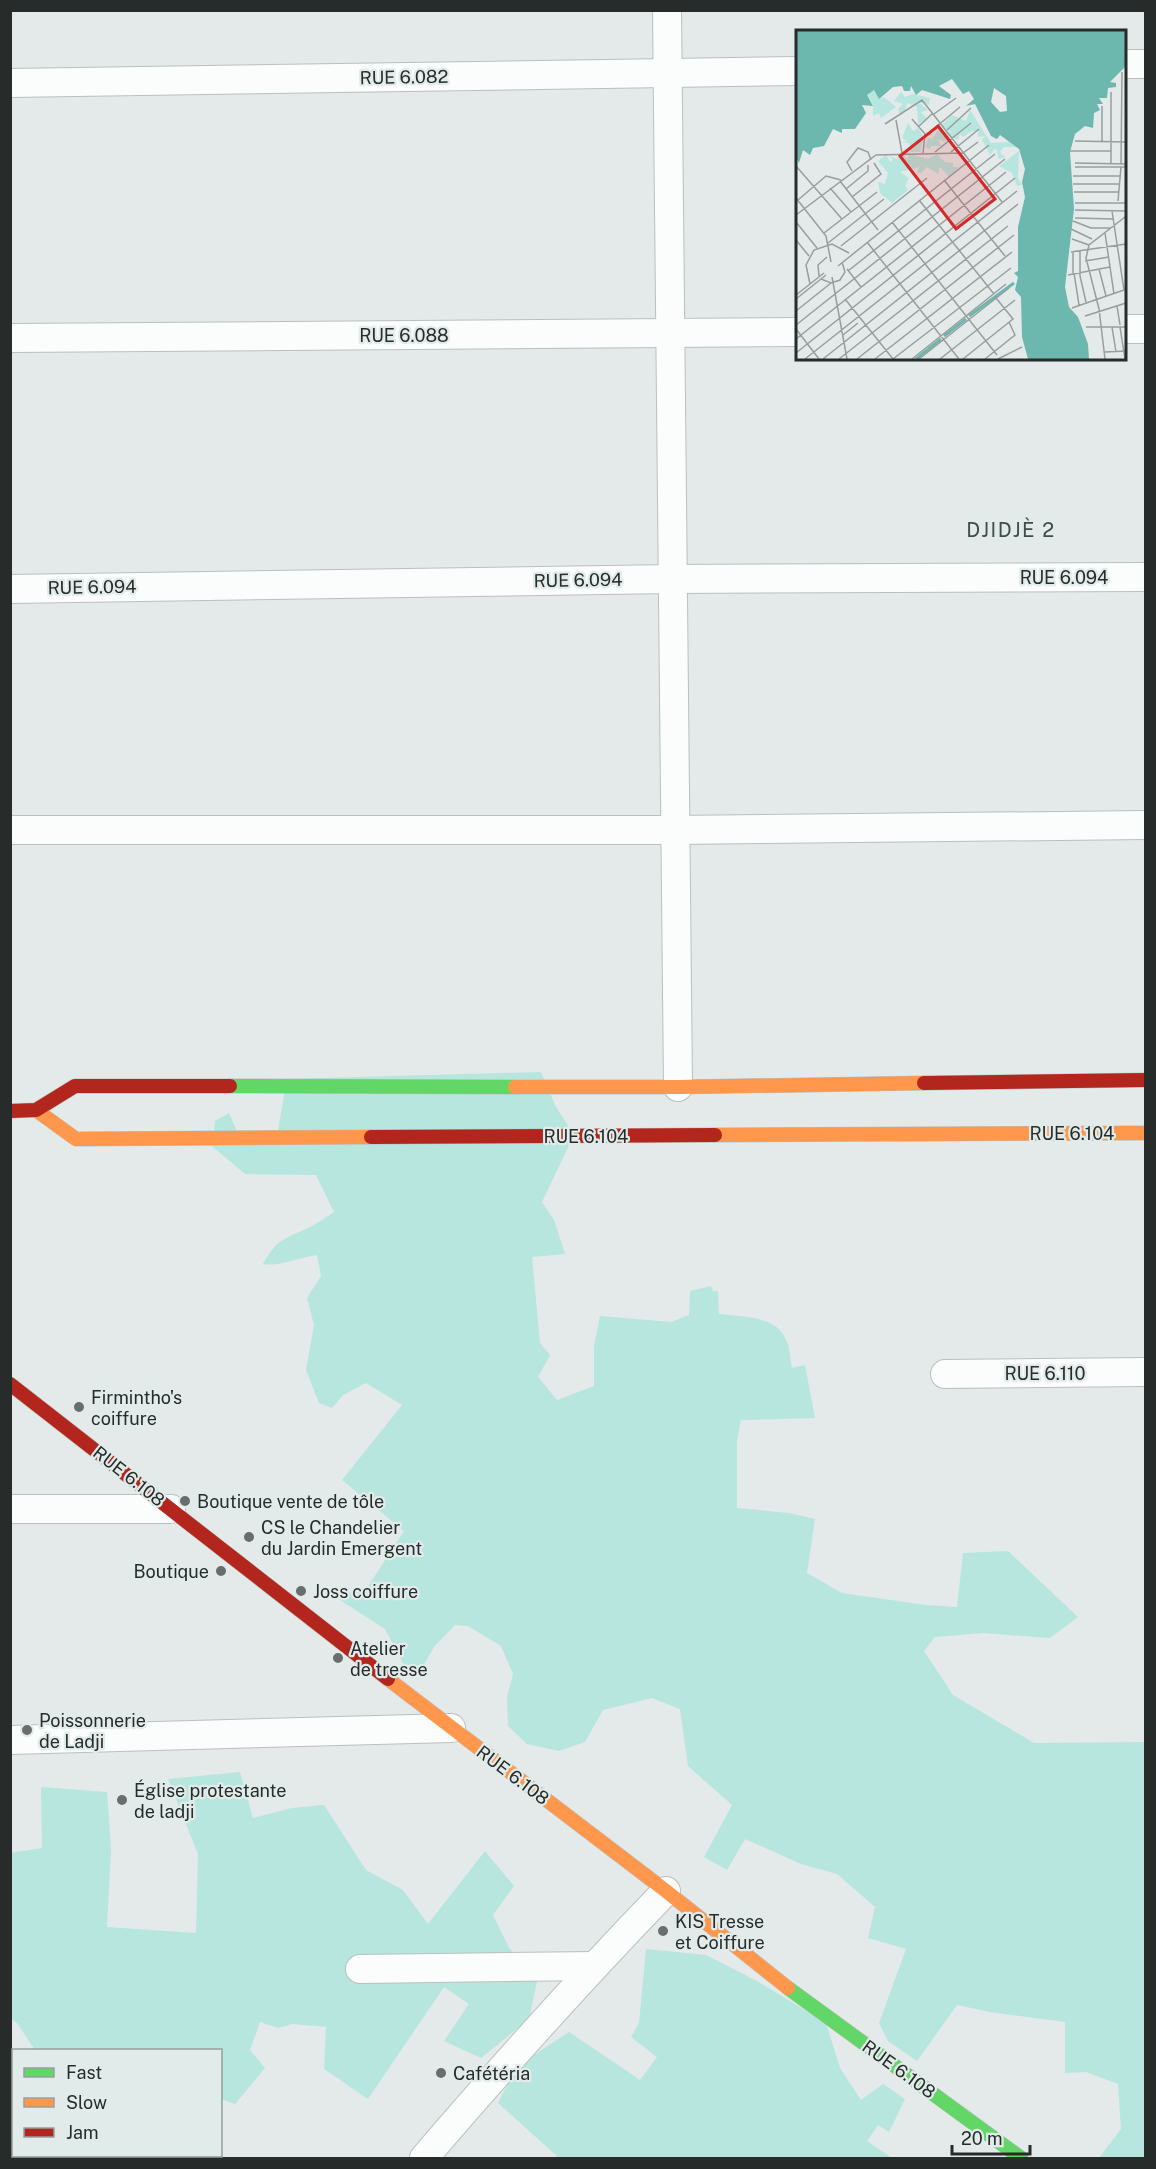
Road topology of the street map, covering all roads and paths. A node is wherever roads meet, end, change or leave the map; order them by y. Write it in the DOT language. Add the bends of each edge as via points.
graph roads {
  1 [pos="667,10"];
  2 [pos="1126,64"];
  3 [pos="1146,64"];
  4 [pos="796,71"];
  5 [pos="668,72"];
  6 [pos="10,83"];
  7 [pos="1126,329"];
  8 [pos="1146,329"];
  9 [pos="796,332"];
  10 [pos="670,333"];
  11 [pos="10,338"];
  12 [pos="1146,577"];
  13 [pos="672,579"];
  14 [pos="10,589"];
  15 [pos="1146,825"];
  16 [pos="10,830"];
  17 [pos="674,830"];
  18 [pos="1146,1080"];
  19 [pos="678,1087"];
  20 [pos="36,1110"];
  21 [pos="10,1111"];
  22 [pos="1146,1133"];
  23 [pos="1146,1372"];
  24 [pos="945,1374"];
  25 [pos="10,1384"];
  26 [pos="10,1509"];
  27 [pos="171,1509"];
  28 [pos="451,1728"];
  29 [pos="10,1740"];
  30 [pos="666,1891"];
  31 [pos="594,1966"];
  32 [pos="360,1970"];
  33 [pos="424,2158"];
  34 [pos="1021,2158"];
  1 -- 5 [label="street"];
  2 -- 3 [label="street"];
  4 -- 5 [label="street, RUE 6.082"];
  5 -- 6 [label="street, RUE 6.082"];
  5 -- 10 [label="street"];
  7 -- 8 [label="street"];
  9 -- 10 [label="street, RUE 6.088"];
  10 -- 11 [label="street, RUE 6.088"];
  10 -- 13 [label="street"];
  12 -- 13 [label="street, RUE 6.094"];
  13 -- 14 [label="street, RUE 6.094"];
  13 -- 17 [label="street"];
  15 -- 17 [label="street"];
  16 -- 17 [label="street"];
  17 -- 19 [label="street"];
  18 -- 19 [label="street"];
  19 -- 20 [label="street" via="75,1086"];
  20 -- 21 [label="street"];
  20 -- 22 [label="street, RUE 6.104" via="76,1139"];
  23 -- 24 [label="street, RUE 6.110"];
  25 -- 27 [label="street, RUE 6.108"];
  26 -- 27 [label="street"];
  27 -- 28 [label="street, RUE 6.108"];
  28 -- 29 [label="street"];
  28 -- 30 [label="street, RUE 6.108"];
  30 -- 31 [label="street"];
  30 -- 34 [label="street, RUE 6.108" via="773,1977"];
  31 -- 32 [label="street"];
  31 -- 33 [label="street"];
}
